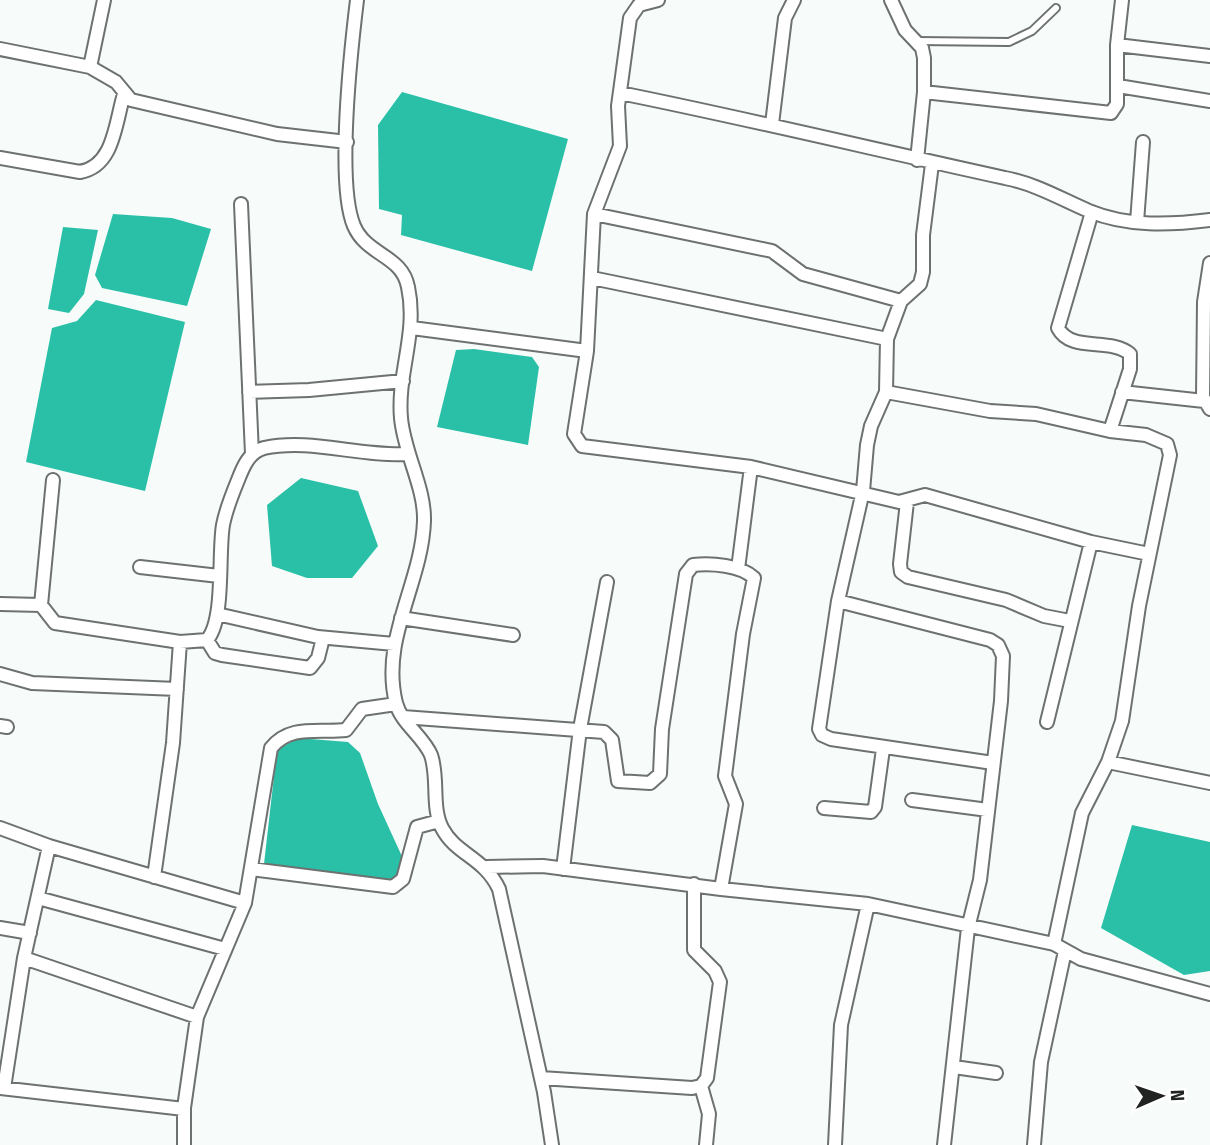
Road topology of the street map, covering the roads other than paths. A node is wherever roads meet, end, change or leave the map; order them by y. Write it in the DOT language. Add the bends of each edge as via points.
graph roads {
  1 [pos="104,0"];
  2 [pos="357,0"];
  3 [pos="658,0"];
  4 [pos="794,0"];
  5 [pos="891,0"];
  6 [pos="1122,0"];
  7 [pos="633,2"];
  8 [pos="1056,8"];
  9 [pos="917,41"];
  10 [pos="1116,45"];
  11 [pos="0,49"];
  12 [pos="1210,56"];
  13 [pos="90,67"];
  14 [pos="1118,86"];
  15 [pos="924,92"];
  16 [pos="620,93"];
  17 [pos="124,94"];
  18 [pos="1210,102"];
  19 [pos="772,124"];
  20 [pos="347,142"];
  21 [pos="1143,142"];
  22 [pos="0,158"];
  23 [pos="917,160"];
  24 [pos="932,164"];
  25 [pos="241,204"];
  26 [pos="1092,212"];
  27 [pos="594,215"];
  28 [pos="1210,220"];
  29 [pos="1137,222"];
  30 [pos="1210,263"];
  31 [pos="592,278"];
  32 [pos="901,300"];
  33 [pos="412,328"];
  34 [pos="887,339"];
  35 [pos="1207,344"];
  36 [pos="587,351"];
  37 [pos="404,381"];
  38 [pos="249,392"];
  39 [pos="886,393"];
  40 [pos="1122,393"];
  41 [pos="1207,405"];
  42 [pos="1110,431"];
  43 [pos="252,454"];
  44 [pos="408,454"];
  45 [pos="751,467"];
  46 [pos="53,480"];
  47 [pos="863,491"];
  48 [pos="907,502"];
  49 [pos="1091,541"];
  50 [pos="1149,554"];
  51 [pos="140,567"];
  52 [pos="738,569"];
  53 [pos="219,576"];
  54 [pos="607,582"];
  55 [pos="838,601"];
  56 [pos="0,604"];
  57 [pos="41,605"];
  58 [pos="217,614"];
  59 [pos="401,618"];
  60 [pos="1070,621"];
  61 [pos="513,635"];
  62 [pos="323,638"];
  63 [pos="207,640"];
  64 [pos="180,642"];
  65 [pos="394,644"];
  66 [pos="0,674"];
  67 [pos="177,689"];
  68 [pos="396,704"];
  69 [pos="403,717"];
  70 [pos="1047,722"];
  71 [pos="580,729"];
  72 [pos="883,749"];
  73 [pos="1108,762"];
  74 [pos="993,763"];
  75 [pos="1210,783"];
  76 [pos="912,800"];
  77 [pos="824,808"];
  78 [pos="988,810"];
  79 [pos="439,821"];
  80 [pos="0,828"];
  81 [pos="49,846"];
  82 [pos="487,867"];
  83 [pos="251,869"];
  84 [pos="563,869"];
  85 [pos="154,877"];
  86 [pos="694,884"];
  87 [pos="721,889"];
  88 [pos="38,898"];
  89 [pos="245,903"];
  90 [pos="868,904"];
  91 [pos="0,928"];
  92 [pos="968,928"];
  93 [pos="30,933"];
  94 [pos="1060,948"];
  95 [pos="225,949"];
  96 [pos="24,958"];
  97 [pos="1210,994"];
  98 [pos="197,1017"];
  99 [pos="954,1067"];
  100 [pos="996,1073"];
  101 [pos="541,1077"];
  102 [pos="701,1086"];
  103 [pos="2,1088"];
  104 [pos="184,1109"];
  105 [pos="184,1145"];
  106 [pos="552,1145"];
  107 [pos="706,1145"];
  108 [pos="835,1145"];
  109 [pos="944,1145"];
  110 [pos="1034,1145"];
  1 -- 13 [label="street"];
  2 -- 20 [label="street"];
  3 -- 7 [label="street"];
  4 -- 19 [label="street" via="785,18"];
  5 -- 9 [label="street" via="905,30"];
  6 -- 10 [label="street"];
  7 -- 16 [label="street"];
  8 -- 9 [label="lane" via="1032,31 1009,42"];
  9 -- 15 [label="street" via="924,58"];
  10 -- 12 [label="street"];
  10 -- 14 [label="street"];
  11 -- 13 [label="street"];
  13 -- 17 [label="street" via="116,82"];
  14 -- 15 [label="street" via="1117,104 1111,113 1103,114"];
  14 -- 18 [label="street"];
  15 -- 23 [label="street"];
  16 -- 19 [label="street"];
  16 -- 27 [label="street" via="621,146"];
  17 -- 20 [label="street" via="131,100 277,134"];
  17 -- 22 [label="street" via="105,158 92,170 80,172"];
  19 -- 23 [label="street"];
  20 -- 33 [label="street" via="348,204 354,226 366,247 388,258 404,274"];
  21 -- 29 [label="street"];
  23 -- 24 [label="street"];
  24 -- 26 [label="street" via="1028,183"];
  24 -- 32 [label="street" via="920,284"];
  25 -- 38 [label="street"];
  26 -- 29 [label="street"];
  26 -- 40 [label="street" via="1058,328 1074,341 1130,354"];
  27 -- 31 [label="street"];
  27 -- 32 [label="street" via="772,251 803,274"];
  28 -- 29 [label="street" via="1155,226"];
  30 -- 35 [label="street" via="1204,302"];
  31 -- 34 [label="street"];
  31 -- 36 [label="street"];
  32 -- 34 [label="street"];
  33 -- 36 [label="street"];
  33 -- 37 [label="street"];
  34 -- 39 [label="street"];
  35 -- 41 [label="street"];
  36 -- 45 [label="street" via="574,433 582,446"];
  37 -- 38 [label="street"];
  37 -- 44 [label="street" via="401,416"];
  38 -- 43 [label="street"];
  39 -- 42 [label="street" via="990,411 1037,414"];
  39 -- 47 [label="street" via="871,426"];
  40 -- 41 [label="street"];
  40 -- 42 [label="street"];
  42 -- 50 [label="street" via="1167,444 1170,455"];
  43 -- 44 [label="street" via="263,449 318,446 376,455"];
  43 -- 53 [label="street" via="227,506"];
  44 -- 59 [label="street" via="424,522"];
  45 -- 47 [label="street"];
  45 -- 52 [label="street"];
  46 -- 57 [label="street"];
  47 -- 48 [label="street"];
  47 -- 55 [label="street"];
  48 -- 49 [label="street" via="925,495"];
  48 -- 60 [label="street" via="901,572"];
  49 -- 50 [label="street"];
  49 -- 60 [label="street"];
  50 -- 73 [label="street" via="1122,720"];
  51 -- 53 [label="street"];
  52 -- 71 [label="street" via="693,565 686,574 658,779 650,783 618,781 609,734"];
  52 -- 87 [label="street" via="754,578 754,589 731,718 725,776 736,804"];
  53 -- 58 [label="street"];
  54 -- 71 [label="street"];
  55 -- 72 [label="street" via="819,729 831,739"];
  55 -- 74 [label="street" via="998,645 1003,656 1002,690"];
  56 -- 57 [label="street"];
  57 -- 64 [label="street" via="55,623"];
  58 -- 62 [label="street"];
  58 -- 63 [label="street" via="214,634"];
  59 -- 61 [label="street"];
  59 -- 65 [label="street"];
  60 -- 70 [label="street"];
  62 -- 63 [label="street" via="310,668 222,655 215,653"];
  62 -- 65 [label="street"];
  63 -- 64 [label="street"];
  64 -- 67 [label="street"];
  65 -- 68 [label="street"];
  66 -- 67 [label="street" via="32,683"];
  67 -- 85 [label="street"];
  68 -- 69 [label="street"];
  68 -- 83 [label="street" via="362,709 346,730 293,732 280,737 266,765"];
  69 -- 71 [label="street"];
  69 -- 79 [label="street" via="430,753 436,770"];
  71 -- 84 [label="street"];
  72 -- 74 [label="street"];
  72 -- 77 [label="street" via="871,812"];
  73 -- 75 [label="street"];
  73 -- 94 [label="street" via="1082,813"];
  74 -- 78 [label="street"];
  76 -- 78 [label="street"];
  78 -- 92 [label="street"];
  79 -- 82 [label="street" via="453,843"];
  79 -- 83 [label="street" via="417,827 403,879 393,887"];
  80 -- 81 [label="street"];
  81 -- 85 [label="street"];
  81 -- 88 [label="street"];
  82 -- 84 [label="street"];
  82 -- 101 [label="street" via="508,920"];
  83 -- 89 [label="street"];
  84 -- 86 [label="street"];
  85 -- 89 [label="street"];
  86 -- 87 [label="street"];
  86 -- 102 [label="street" via="694,950 720,982 707,1078"];
  87 -- 90 [label="street"];
  88 -- 93 [label="street"];
  88 -- 95 [label="street"];
  89 -- 95 [label="street"];
  90 -- 92 [label="street" via="926,914"];
  90 -- 108 [label="street" via="841,1025"];
  91 -- 93 [label="street"];
  92 -- 94 [label="street"];
  92 -- 99 [label="street"];
  93 -- 96 [label="street"];
  94 -- 97 [label="street" via="1081,959"];
  94 -- 110 [label="street" via="1041,1062"];
  95 -- 98 [label="street"];
  96 -- 98 [label="street"];
  96 -- 103 [label="street"];
  98 -- 104 [label="street"];
  99 -- 100 [label="street"];
  99 -- 109 [label="street"];
  101 -- 102 [label="street"];
  101 -- 106 [label="street"];
  102 -- 107 [label="street" via="709,1114"];
  103 -- 104 [label="street"];
  104 -- 105 [label="street"];
}
